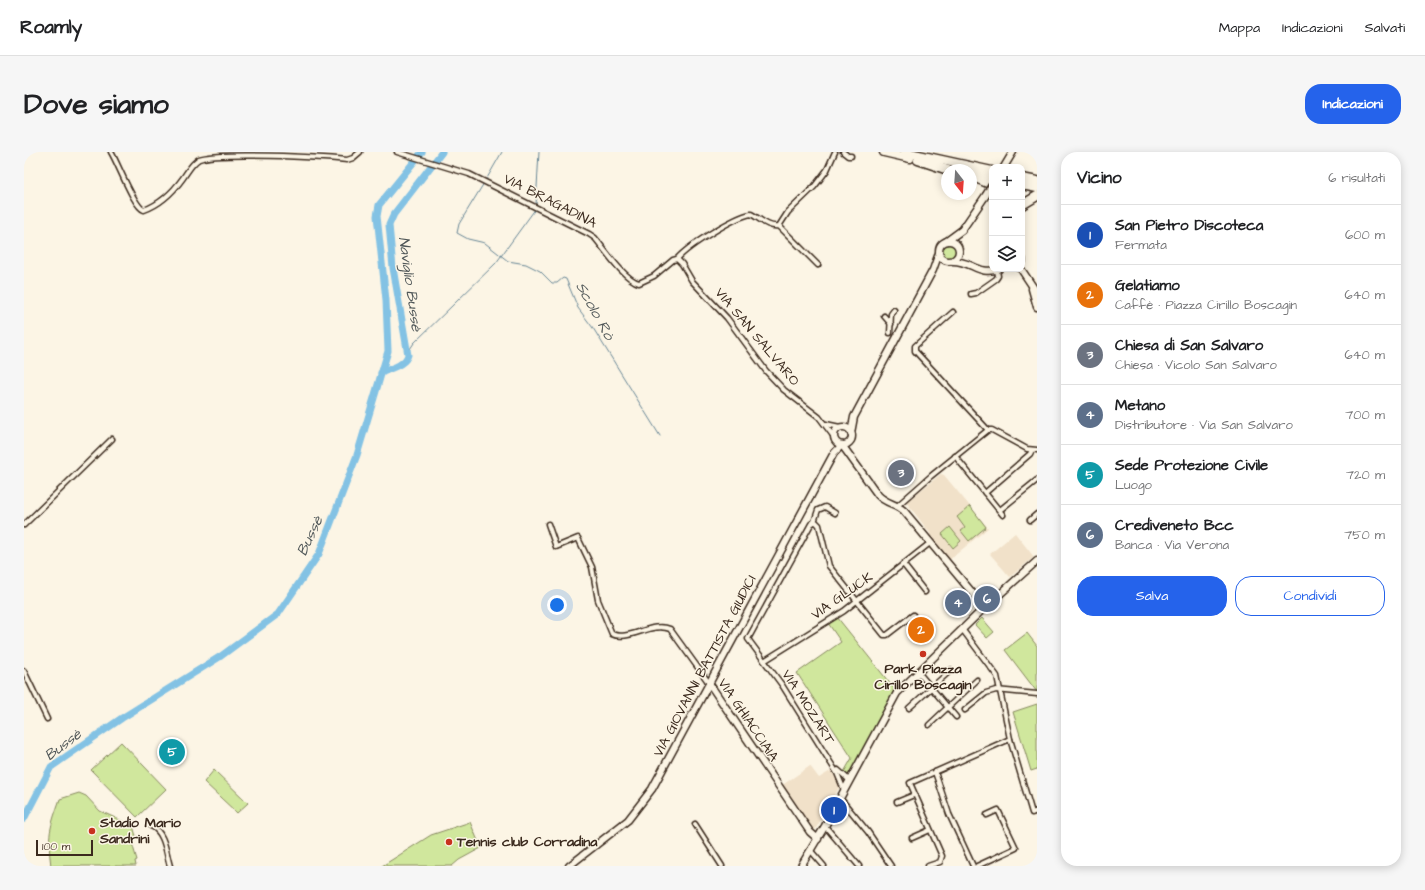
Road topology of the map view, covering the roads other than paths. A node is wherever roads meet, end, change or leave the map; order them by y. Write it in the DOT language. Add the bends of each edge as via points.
graph roads {
  1 [pos="111,152"];
  2 [pos="360,152"];
  3 [pos="397,152"];
  4 [pos="835,152"];
  5 [pos="843,152"];
  6 [pos="884,152"];
  7 [pos="905,152"];
  8 [pos="1013,152"];
  9 [pos="851,156"];
  10 [pos="918,156"];
  11 [pos="933,158"];
  12 [pos="944,164"];
  13 [pos="1005,164"];
  14 [pos="941,167"];
  15 [pos="989,170"];
  16 [pos="977,173"];
  17 [pos="989,176"];
  18 [pos="977,179"];
  19 [pos="1025,179"];
  20 [pos="1037,181"];
  21 [pos="989,184"];
  22 [pos="1025,186"];
  23 [pos="1037,188"];
  24 [pos="989,190"];
  25 [pos="1037,196"];
  26 [pos="1025,202"];
  27 [pos="779,226"];
  28 [pos="962,230"];
  29 [pos="947,241"];
  30 [pos="958,249"];
  31 [pos="938,252"];
  32 [pos="677,259"];
  33 [pos="952,261"];
  34 [pos="967,263"];
  35 [pos="818,265"];
  36 [pos="934,270"];
  37 [pos="989,270"];
  38 [pos="998,272"];
  39 [pos="1023,272"];
  40 [pos="1030,284"];
  41 [pos="1037,293"];
  42 [pos="971,294"];
  43 [pos="1037,307"];
  44 [pos="894,310"];
  45 [pos="953,312"];
  46 [pos="884,316"];
  47 [pos="891,324"];
  48 [pos="890,333"];
  49 [pos="854,417"];
  50 [pos="825,424"];
  51 [pos="841,427"];
  52 [pos="988,430"];
  53 [pos="851,433"];
  54 [pos="834,438"];
  55 [pos="112,439"];
  56 [pos="850,442"];
  57 [pos="842,445"];
  58 [pos="1035,450"];
  59 [pos="834,453"];
  60 [pos="850,456"];
  61 [pos="955,456"];
  62 [pos="1037,480"];
  63 [pos="986,493"];
  64 [pos="897,506"];
  65 [pos="1000,510"];
  66 [pos="835,513"];
  67 [pos="1037,514"];
  68 [pos="1003,515"];
  69 [pos="1030,520"];
  70 [pos="814,522"];
  71 [pos="24,524"];
  72 [pos="548,524"];
  73 [pos="930,543"];
  74 [pos="1037,561"];
  75 [pos="903,564"];
  76 [pos="925,592"];
  77 [pos="857,600"];
  78 [pos="985,608"];
  79 [pos="913,615"];
  80 [pos="962,629"];
  81 [pos="764,661"];
  82 [pos="951,670"];
  83 [pos="24,671"];
  84 [pos="918,672"];
  85 [pos="977,680"];
  86 [pos="708,683"];
  87 [pos="932,688"];
  88 [pos="1001,690"];
  89 [pos="1037,694"];
  90 [pos="909,708"];
  91 [pos="948,708"];
  92 [pos="966,710"];
  93 [pos="956,717"];
  94 [pos="47,719"];
  95 [pos="929,725"];
  96 [pos="1010,739"];
  97 [pos="833,766"];
  98 [pos="935,772"];
  99 [pos="850,780"];
  100 [pos="844,790"];
  101 [pos="914,794"];
  102 [pos="840,798"];
  103 [pos="897,802"];
  104 [pos="1037,811"];
  105 [pos="987,814"];
  106 [pos="695,824"];
  107 [pos="151,826"];
  108 [pos="825,826"];
  109 [pos="930,830"];
  110 [pos="912,838"];
  111 [pos="818,839"];
  112 [pos="811,850"];
  113 [pos="170,866"];
  114 [pos="569,866"];
  115 [pos="722,866"];
  116 [pos="801,866"];
  117 [pos="824,866"];
  118 [pos="859,866"];
  119 [pos="891,866"];
  120 [pos="928,866"];
  121 [pos="973,866"];
  122 [pos="977,866"];
  1 -- 2 [label="street" via="134,200 139,208 144,210 157,204 174,190 194,163 204,156 265,153 347,160"];
  3 -- 32 [label="street, VIA BRAGADINA" via="469,174 596,238 633,282 645,281"];
  4 -- 27 [label="street" via="827,170 814,187 788,212"];
  5 -- 9 [label="street"];
  6 -- 10 [label="highway"];
  7 -- 11 [label="highway"];
  8 -- 13 [label="main road"];
  10 -- 11 [label="highway"];
  10 -- 12 [label="highway"];
  10 -- 14 [label="highway"];
  11 -- 15 [label="highway"];
  16 -- 17 [label="highway"];
  18 -- 21 [label="highway"];
  19 -- 20 [label="highway"];
  22 -- 23 [label="highway"];
  24 -- 28 [label="main road, bridge"];
  25 -- 26 [label="highway"];
  27 -- 32 [label="street, VIA BRAGADINA" via="766,224 751,214 745,215 728,223"];
  27 -- 35 [label="street, VIA BRAGADINA"];
  28 -- 29 [label="main road"];
  28 -- 30 [label="main road"];
  29 -- 30 [label="main road" via="953,242"];
  29 -- 31 [label="main road" via="940,245"];
  30 -- 33 [label="main road" via="958,257"];
  30 -- 34 [label="main road"];
  31 -- 33 [label="main road" via="944,260"];
  31 -- 36 [label="main road"];
  32 -- 50 [label="street, VIA SAN SALVARO" via="692,281 727,318 770,376"];
  33 -- 34 [label="main road"];
  33 -- 36 [label="main road"];
  34 -- 37 [label="main road" via="980,270"];
  36 -- 49 [label="main road"];
  38 -- 42 [label="street" via="996,279"];
  39 -- 40 [label="main road"];
  40 -- 41 [label="main road"];
  40 -- 43 [label="main road"];
  44 -- 47 [label="street" via="890,314"];
  45 -- 52 [label="street" via="915,346 915,351"];
  46 -- 47 [label="street"];
  47 -- 48 [label="street"];
  49 -- 51 [label="main road"];
  49 -- 53 [label="main road"];
  50 -- 51 [label="street, VIA SAN SALVARO"];
  50 -- 54 [label="street, VIA SAN SALVARO"];
  51 -- 53 [label="main road" via="848,428"];
  51 -- 54 [label="main road" via="835,432"];
  52 -- 58 [label="street" via="1027,449"];
  52 -- 61 [label="street"];
  53 -- 56 [label="main road"];
  54 -- 57 [label="main road"];
  54 -- 59 [label="main road, VIA GIOVANNI BATTISTA GIUDICI"];
  55 -- 71 [label="street"];
  56 -- 57 [label="main road, VIA GIOVANNI BATTISTA GIUDICI"];
  56 -- 60 [label="main road"];
  57 -- 59 [label="main road, VIA GIOVANNI BATTISTA GIUDICI"];
  57 -- 60 [label="main road"];
  58 -- 63 [label="street"];
  59 -- 86 [label="main road, VIA GIOVANNI BATTISTA GIUDICI"];
  60 -- 64 [label="main road" via="878,495 888,504"];
  61 -- 63 [label="street"];
  61 -- 64 [label="street"];
  62 -- 65 [label="street"];
  63 -- 65 [label="street"];
  64 -- 73 [label="main road"];
  65 -- 68 [label="street"];
  66 -- 70 [label="street" via="825,507 820,508"];
  67 -- 69 [label="street"];
  70 -- 77 [label="street" via="819,525 830,566"];
  70 -- 81 [label="street, VIA MOZART" via="748,637"];
  72 -- 86 [label="street, VIA GHIACCIAIA" via="556,547 578,538 592,567 598,600 612,634 621,636 660,627 670,629"];
  73 -- 75 [label="street, VIA GLUCK"];
  73 -- 78 [label="main road"];
  74 -- 78 [label="main road"];
  75 -- 76 [label="street"];
  75 -- 77 [label="street, VIA GLUCK"];
  77 -- 79 [label="street" via="886,636"];
  77 -- 81 [label="street, VIA GLUCK"];
  78 -- 80 [label="main road"];
  80 -- 84 [label="main road"];
  80 -- 88 [label="street" via="994,671"];
  81 -- 97 [label="street, VIA MOZART"];
  82 -- 87 [label="street"];
  83 -- 94 [label="street"];
  84 -- 87 [label="street"];
  84 -- 99 [label="main road" via="892,700"];
  85 -- 91 [label="street"];
  86 -- 111 [label="main road, VIA GHIACCIAIA" via="810,832"];
  86 -- 114 [label="main road, VIA GIOVANNI BATTISTA GIUDICI" via="666,764 641,805 616,831"];
  87 -- 90 [label="street"];
  87 -- 91 [label="street"];
  88 -- 89 [label="street"];
  88 -- 92 [label="street" via="986,693"];
  88 -- 96 [label="street"];
  91 -- 93 [label="street"];
  91 -- 95 [label="street"];
  96 -- 98 [label="street"];
  96 -- 104 [label="street" via="1032,813"];
  97 -- 99 [label="street, VIA MOZART"];
  97 -- 100 [label="street, VIA MOZART"];
  98 -- 101 [label="street" via="910,782"];
  98 -- 121 [label="street" via="949,814"];
  99 -- 100 [label="main road"];
  100 -- 102 [label="main road"];
  101 -- 103 [label="street"];
  101 -- 109 [label="street"];
  102 -- 108 [label="main road"];
  102 -- 119 [label="street"];
  105 -- 122 [label="street" via="998,810 1016,848"];
  106 -- 115 [label="street"];
  107 -- 113 [label="street" via="161,834"];
  108 -- 111 [label="main road"];
  108 -- 118 [label="street"];
  109 -- 110 [label="street"];
  109 -- 120 [label="street" via="942,858 940,862"];
  111 -- 112 [label="main road"];
  112 -- 116 [label="main road"];
  112 -- 117 [label="street"];
}
